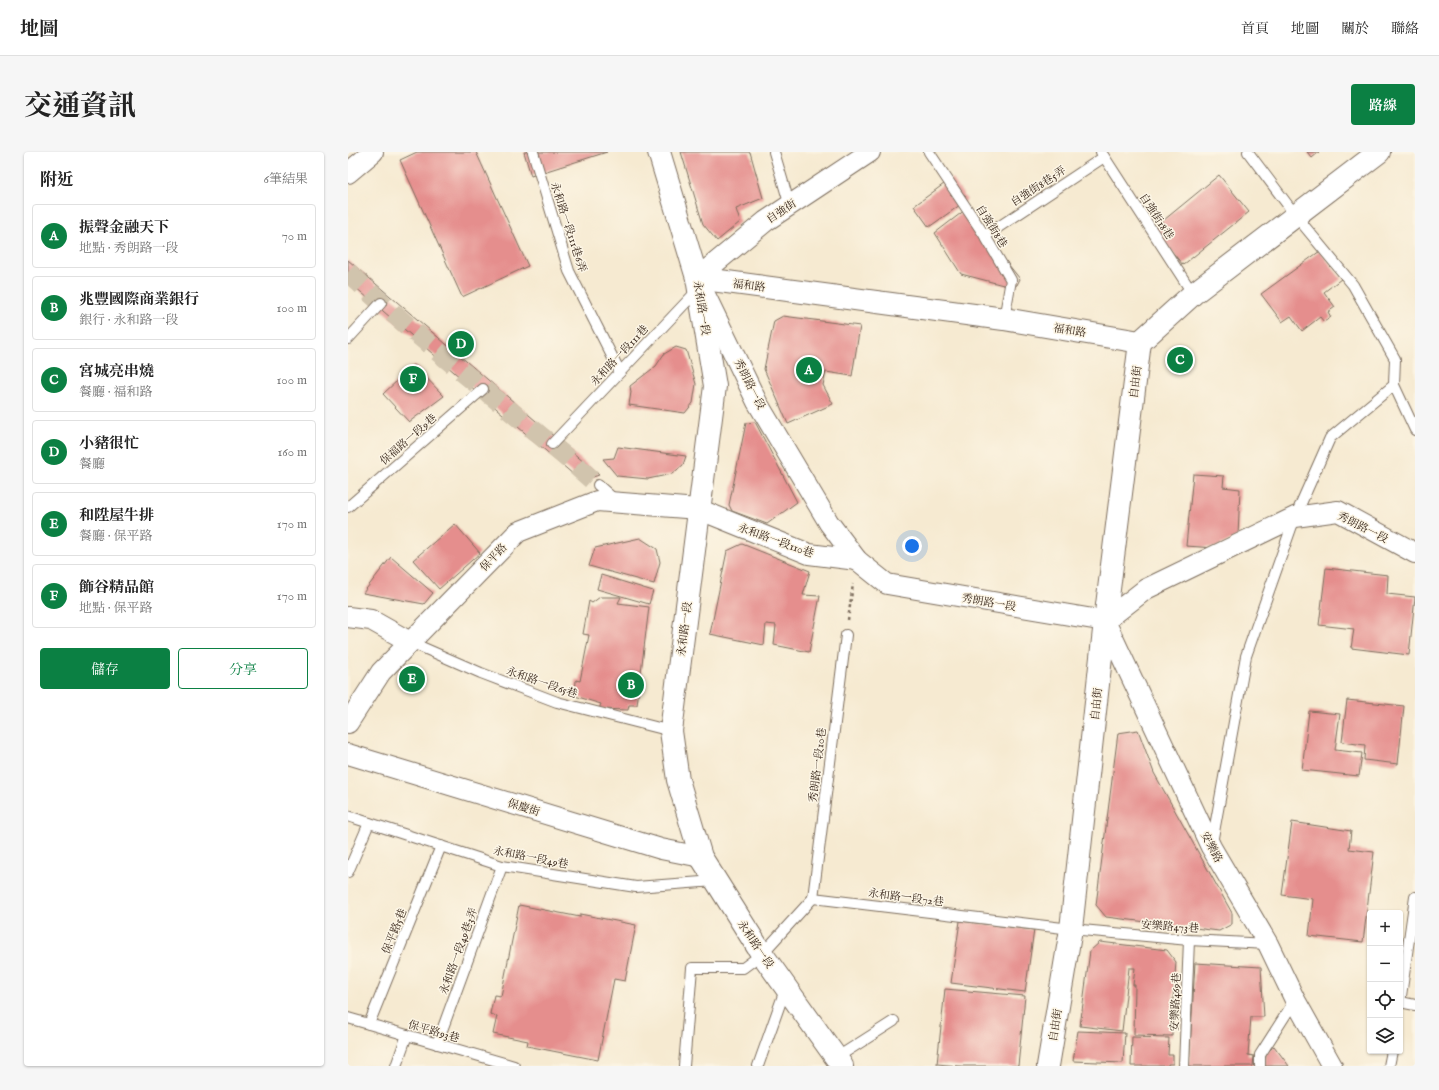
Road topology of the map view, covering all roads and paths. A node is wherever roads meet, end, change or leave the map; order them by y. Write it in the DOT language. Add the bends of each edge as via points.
graph roads {
  1 [pos="373,152"];
  2 [pos="533,152"];
  3 [pos="659,152"];
  4 [pos="774,152"];
  5 [pos="870,152"];
  6 [pos="929,152"];
  7 [pos="1248,152"];
  8 [pos="1379,152"];
  9 [pos="1103,154"];
  10 [pos="348,173"];
  11 [pos="790,206"];
  12 [pos="1296,216"];
  13 [pos="985,236"];
  14 [pos="697,278"];
  15 [pos="1193,294"];
  16 [pos="381,304"];
  17 [pos="1004,319"];
  18 [pos="348,339"];
  19 [pos="1140,342"];
  20 [pos="620,372"];
  21 [pos="1394,385"];
  22 [pos="483,389"];
  23 [pos="1415,430"];
  24 [pos="552,444"];
  25 [pos="598,484"];
  26 [pos="619,503"];
  27 [pos="348,507"];
  28 [pos="698,509"];
  29 [pos="1294,517"];
  30 [pos="1410,545"];
  31 [pos="857,560"];
  32 [pos="348,617"];
  33 [pos="1105,622"];
  34 [pos="846,634"];
  35 [pos="410,642"];
  36 [pos="348,723"];
  37 [pos="671,731"];
  38 [pos="348,754"];
  39 [pos="348,816"];
  40 [pos="369,823"];
  41 [pos="441,846"];
  42 [pos="1211,847"];
  43 [pos="701,857"];
  44 [pos="502,866"];
  45 [pos="348,872"];
  46 [pos="715,881"];
  47 [pos="1415,897"];
  48 [pos="813,898"];
  49 [pos="1070,930"];
  50 [pos="1189,940"];
  51 [pos="1268,944"];
  52 [pos="762,954"];
  53 [pos="1403,982"];
  54 [pos="786,987"];
  55 [pos="1295,1000"];
  56 [pos="1403,1003"];
  57 [pos="1415,1005"];
  58 [pos="348,1018"];
  59 [pos="894,1021"];
  60 [pos="369,1024"];
  61 [pos="407,1035"];
  62 [pos="437,1044"];
  63 [pos="1391,1054"];
  64 [pos="839,1062"];
  65 [pos="396,1066"];
  66 [pos="514,1066"];
  67 [pos="684,1066"];
  68 [pos="758,1066"];
  69 [pos="1048,1066"];
  70 [pos="1184,1066"];
  71 [pos="1260,1066"];
  72 [pos="1332,1066"];
  73 [pos="1389,1066"];
  1 -- 10 [label="street"];
  2 -- 20 [label="lane, 永和路一段111巷6弄" via="569,271"];
  3 -- 14 [label="street, 永和路一段"];
  4 -- 11 [label="lane"];
  5 -- 11 [label="street, 自強街"];
  6 -- 13 [label="lane, 自強街8巷"];
  7 -- 12 [label="lane"];
  8 -- 12 [label="street"];
  9 -- 13 [label="lane, 自強街8巷5弄"];
  9 -- 15 [label="lane, 自強街18巷"];
  11 -- 14 [label="street, 自強街" via="766,221"];
  12 -- 15 [label="street"];
  12 -- 21 [label="lane" via="1357,292 1395,359"];
  13 -- 17 [label="lane, 自強街8巷" via="1011,280"];
  14 -- 17 [label="street, 福和路"];
  14 -- 20 [label="lane, 永和路一段111巷" via="693,295"];
  14 -- 28 [label="street, 永和路一段" via="715,386"];
  14 -- 31 [label="street, 秀朗路一段" via="757,402 829,523"];
  15 -- 19 [label="street"];
  16 -- 18 [label="lane"];
  17 -- 19 [label="street, 福和路"];
  19 -- 33 [label="street, 自由街"];
  20 -- 24 [label="lane, 永和路一段111巷"];
  21 -- 23 [label="lane"];
  21 -- 29 [label="lane" via="1330,438"];
  22 -- 27 [label="lane, 保福路一段9巷"];
  25 -- 26 [label="lane"];
  26 -- 28 [label="street, 保平路"];
  26 -- 35 [label="street, 保平路" via="597,501 518,532"];
  28 -- 31 [label="street, 永和路一段110巷" via="809,554"];
  28 -- 37 [label="street, 永和路一段"];
  29 -- 30 [label="street, 秀朗路一段" via="1338,511"];
  29 -- 33 [label="street, 秀朗路一段" via="1146,589"];
  29 -- 42 [label="lane" via="1246,656"];
  31 -- 33 [label="street, 秀朗路一段" via="886,584"];
  31 -- 34 [label="path"];
  32 -- 35 [label="street" via="371,620"];
  33 -- 42 [label="street, 安樂路"];
  33 -- 49 [label="street, 自由街"];
  34 -- 48 [label="lane, 秀朗路一段10巷"];
  35 -- 36 [label="street, 保平路" via="381,672"];
  35 -- 37 [label="lane, 永和路一段65巷" via="557,702"];
  37 -- 43 [label="street, 永和路一段" via="678,780"];
  38 -- 43 [label="street, 保慶街" via="661,849"];
  39 -- 40 [label="lane, 永和路一段49巷"];
  40 -- 41 [label="lane, 永和路一段49巷"];
  40 -- 45 [label="lane"];
  41 -- 44 [label="lane, 永和路一段49巷"];
  41 -- 60 [label="lane, 保平路5巷"];
  42 -- 51 [label="street, 安樂路"];
  43 -- 46 [label="street, 永和路一段"];
  44 -- 46 [label="lane, 永和路一段49巷" via="636,887"];
  44 -- 62 [label="lane, 永和路一段49巷3弄"];
  46 -- 52 [label="street, 永和路一段"];
  47 -- 53 [label="lane"];
  48 -- 49 [label="lane, 永和路一段72巷"];
  48 -- 52 [label="lane"];
  49 -- 50 [label="lane, 安樂路473巷"];
  49 -- 69 [label="street, 自由街"];
  50 -- 51 [label="lane, 安樂路473巷"];
  50 -- 70 [label="lane, 安樂路469巷"];
  51 -- 55 [label="street, 安樂路"];
  52 -- 54 [label="street, 永和路一段"];
  52 -- 67 [label="lane" via="743,968 692,968"];
  54 -- 64 [label="street, 永和路一段"];
  54 -- 68 [label="lane"];
  55 -- 71 [label="lane" via="1260,1055"];
  55 -- 72 [label="street, 安樂路"];
  56 -- 57 [label="lane"];
  58 -- 60 [label="lane, 保平路93巷"];
  59 -- 64 [label="lane"];
  60 -- 61 [label="lane, 保平路93巷"];
  61 -- 62 [label="lane, 保平路93巷"];
  61 -- 65 [label="lane"];
  62 -- 66 [label="lane, 保平路93巷"];
  63 -- 73 [label="lane"];
}
